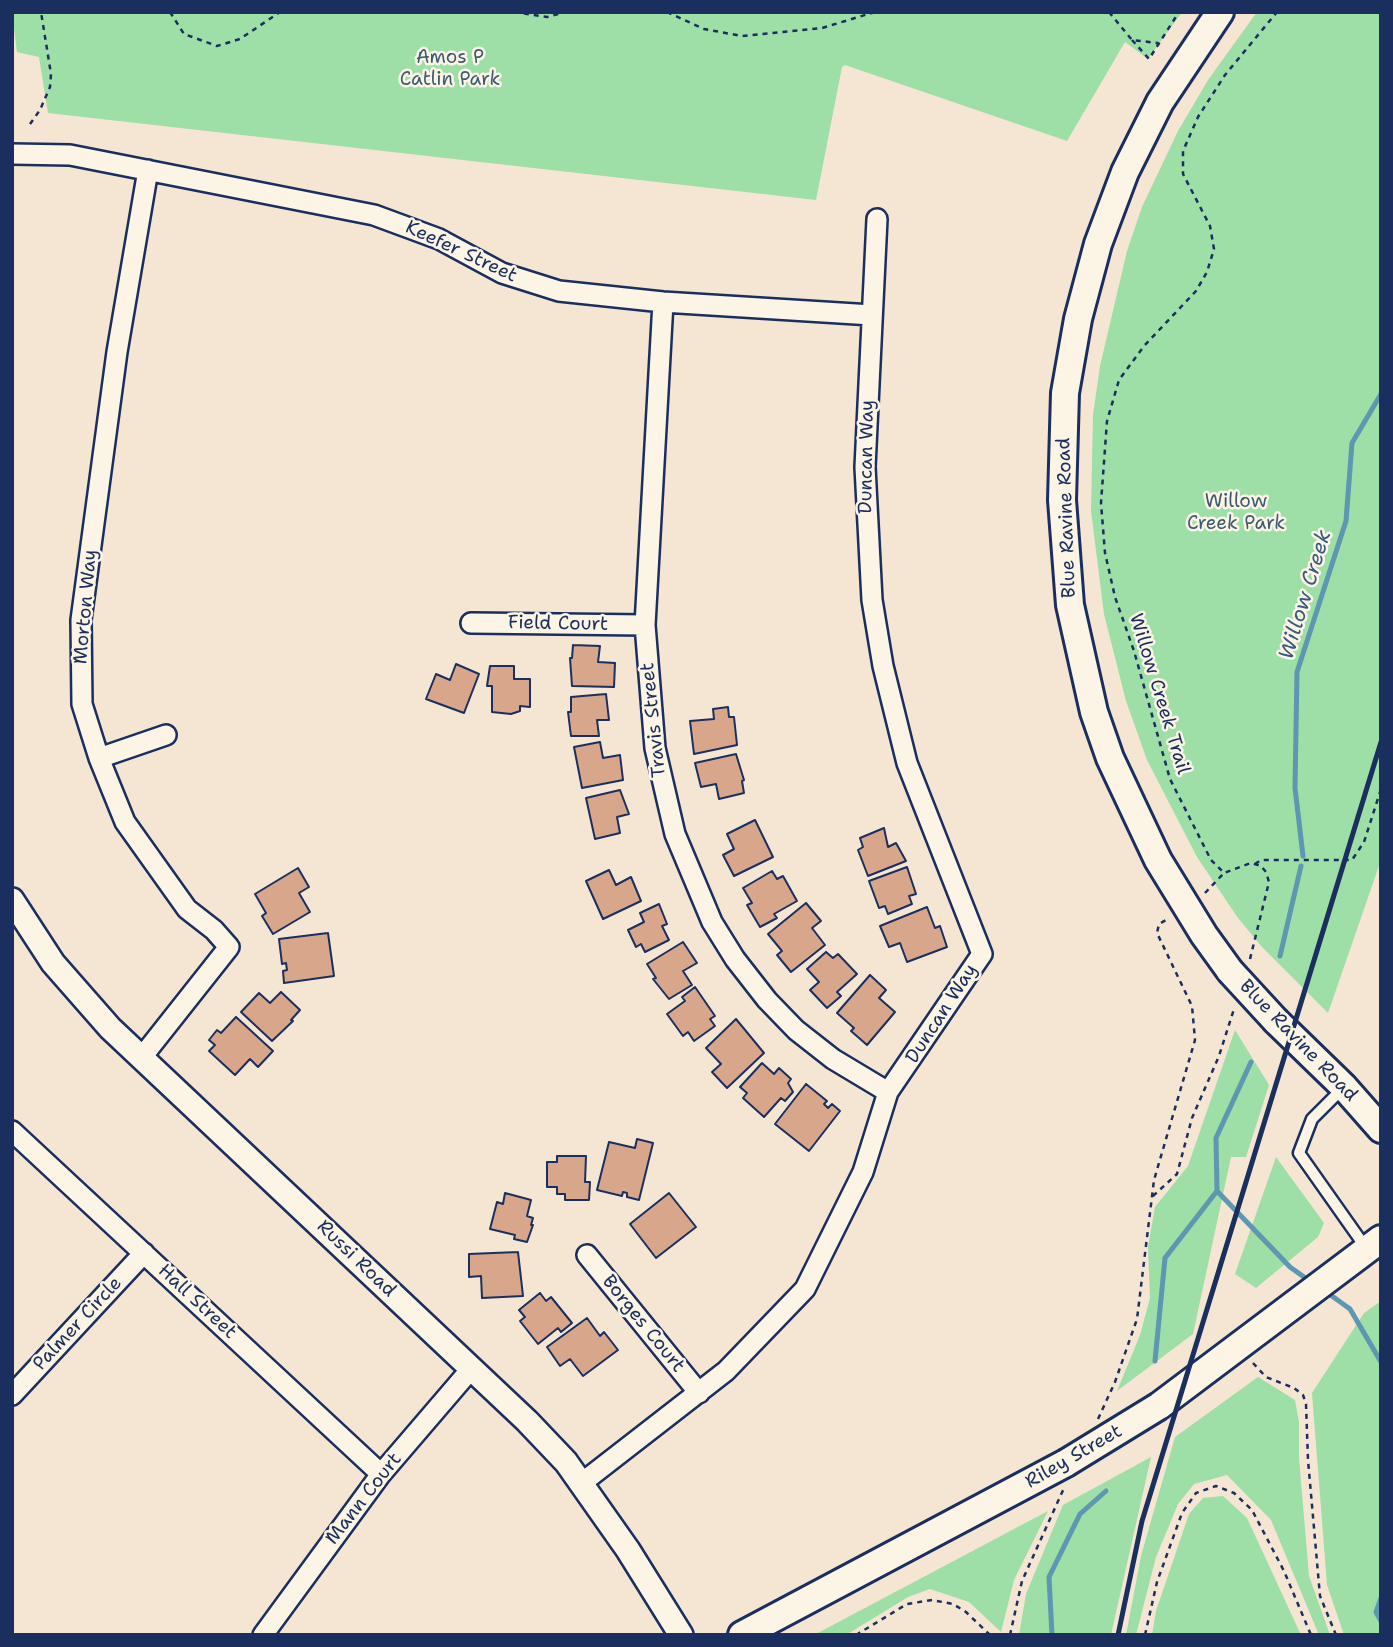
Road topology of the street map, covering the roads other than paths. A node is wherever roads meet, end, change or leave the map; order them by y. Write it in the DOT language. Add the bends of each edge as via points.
graph roads {
  1 [pos="1220,12"];
  2 [pos="12,154"];
  3 [pos="148,170"];
  4 [pos="877,219"];
  5 [pos="663,302"];
  6 [pos="872,315"];
  7 [pos="471,623"];
  8 [pos="645,625"];
  9 [pos="166,734"];
  10 [pos="99,758"];
  11 [pos="12,900"];
  12 [pos="142,1057"];
  13 [pos="1344,1087"];
  14 [pos="888,1092"];
  15 [pos="1381,1129"];
  16 [pos="12,1131"];
  17 [pos="1374,1244"];
  18 [pos="144,1254"];
  19 [pos="587,1255"];
  20 [pos="471,1369"];
  21 [pos="699,1393"];
  22 [pos="12,1395"];
  23 [pos="381,1474"];
  24 [pos="583,1482"];
  25 [pos="263,1635"];
  26 [pos="681,1635"];
  27 [pos="742,1635"];
  1 -- 13 [label="main road, Blue Ravine Road, bridge" via="1160,102 1110,208 1078,319 1062,451 1070,605 1094,712 1158,860 1187,908 1276,1021"];
  2 -- 3 [label="street, Keefer Street" via="70,155"];
  3 -- 5 [label="street, Keefer Street" via="384,218 439,239 502,273 559,291"];
  3 -- 10 [label="street, Morton Way" via="117,352 81,620 82,704"];
  4 -- 6 [label="street"];
  5 -- 6 [label="street, Keefer Street"];
  5 -- 8 [label="street, Travis Street"];
  6 -- 14 [label="street, Duncan Way" via="866,534 883,666 923,811 982,954"];
  7 -- 8 [label="street, Field Court"];
  8 -- 14 [label="street, Travis Street" via="653,735 663,791 679,844 712,922 735,959 796,1030"];
  9 -- 10 [label="street"];
  10 -- 12 [label="street, Morton Way" via="125,822 158,873 187,909 229,947"];
  11 -- 12 [label="street, Russi Road" via="77,993"];
  12 -- 20 [label="street, Russi Road"];
  13 -- 15 [label="main road, Blue Ravine Road"];
  13 -- 17 [label="lane" via="1312,1119 1299,1153"];
  14 -- 21 [label="street, Duncan Way" via="863,1172 805,1289 751,1348"];
  16 -- 18 [label="street, Hall Street"];
  17 -- 27 [label="main road, Riley Street, bridge" via="1068,1470"];
  18 -- 22 [label="street, Palmer Circle"];
  18 -- 23 [label="street, Hall Street"];
  19 -- 21 [label="street, Borges Court"];
  20 -- 23 [label="street, Mann Court"];
  20 -- 24 [label="street, Russi Road"];
  21 -- 24 [label="street, Duncan Way"];
  23 -- 25 [label="street, Mann Court"];
  24 -- 26 [label="street, Russi Road"];
}
